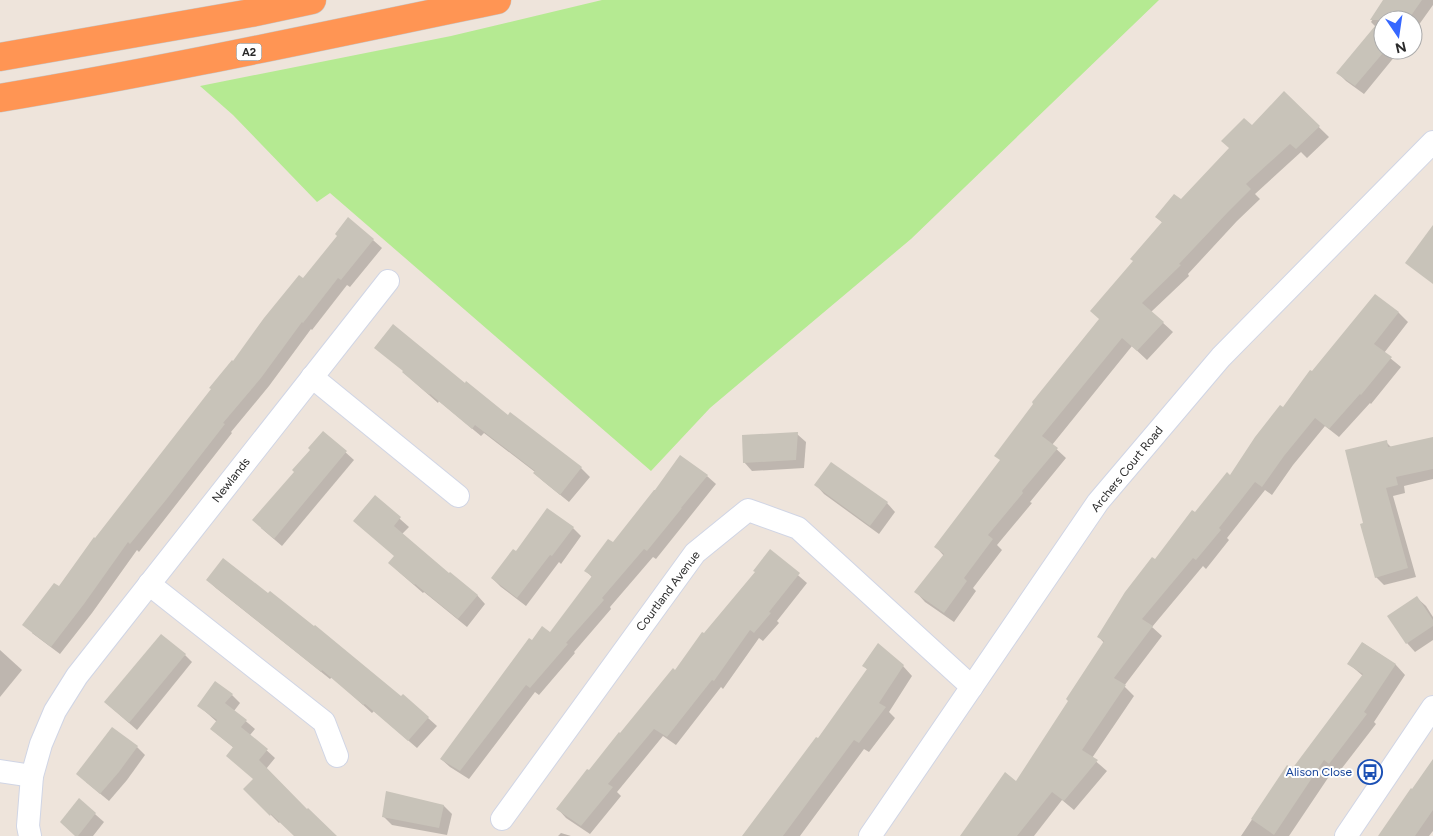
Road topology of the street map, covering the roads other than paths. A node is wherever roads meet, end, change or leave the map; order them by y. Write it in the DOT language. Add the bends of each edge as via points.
graph roads {
  1 [pos="312,0"];
  2 [pos="497,0"];
  3 [pos="0,57"];
  4 [pos="0,98"];
  5 [pos="1433,142"];
  6 [pos="388,281"];
  7 [pos="312,377"];
  8 [pos="458,496"];
  9 [pos="150,584"];
  10 [pos="972,687"];
  11 [pos="1433,707"];
  12 [pos="337,756"];
  13 [pos="0,771"];
  14 [pos="32,776"];
  15 [pos="502,819"];
  16 [pos="30,836"];
  17 [pos="870,836"];
  18 [pos="1346,836"];
  1 -- 3 [label="highway"];
  2 -- 4 [label="highway, A2"];
  5 -- 10 [label="street, Archers Court Road" via="1221,358 1169,418 1098,502"];
  6 -- 7 [label="street, Newlands"];
  7 -- 8 [label="street"];
  7 -- 9 [label="street, Newlands"];
  9 -- 12 [label="street" via="324,722"];
  9 -- 14 [label="street, Newlands" via="77,676 55,710"];
  10 -- 15 [label="street, Courtland Avenue" via="798,528 748,510 694,553"];
  10 -- 17 [label="street, Archers Court Road"];
  11 -- 18 [label="street"];
  13 -- 14 [label="street"];
  14 -- 16 [label="street, Newlands"];
}
